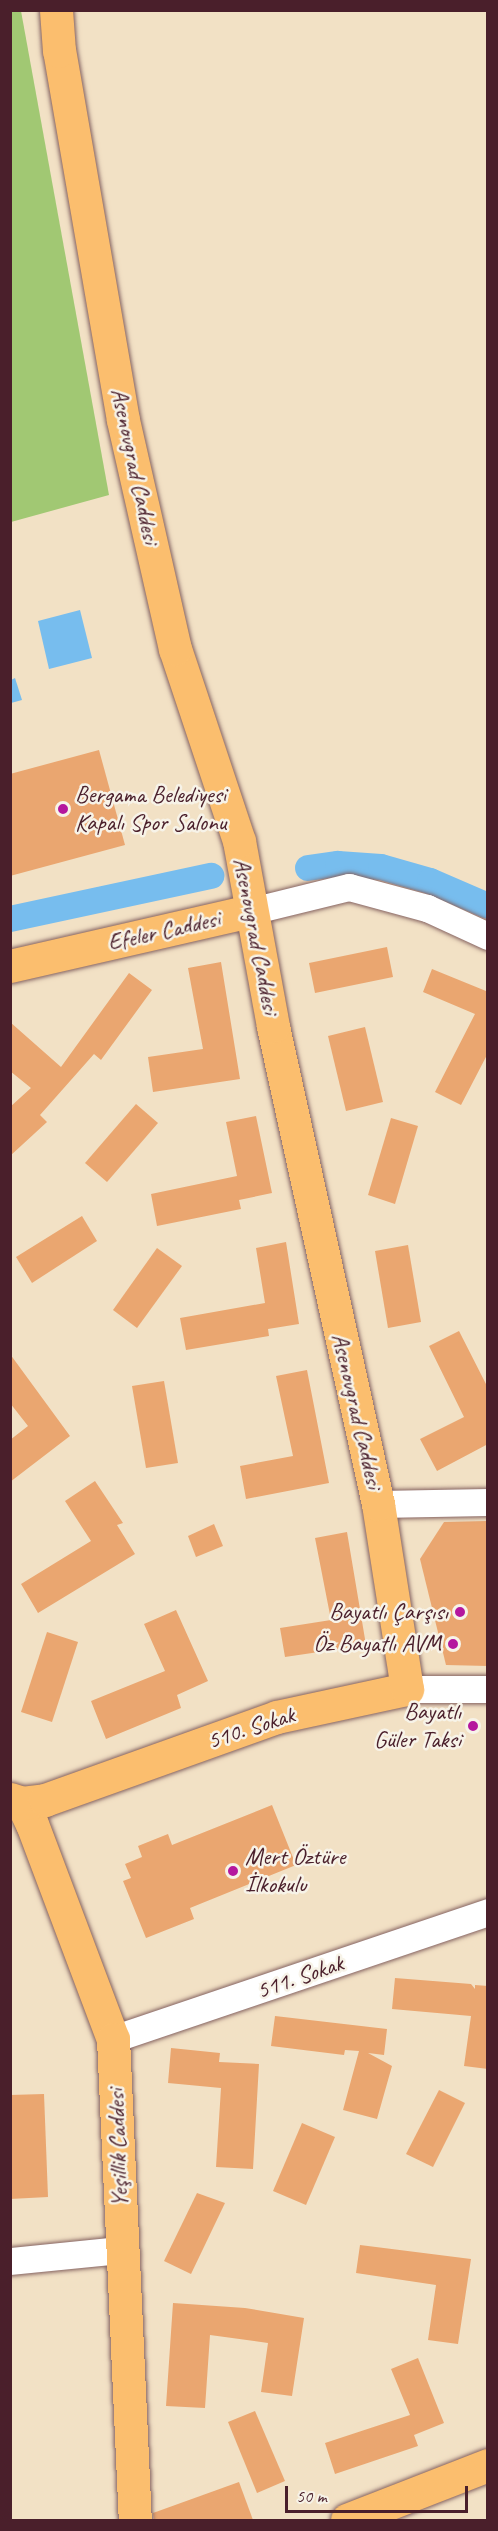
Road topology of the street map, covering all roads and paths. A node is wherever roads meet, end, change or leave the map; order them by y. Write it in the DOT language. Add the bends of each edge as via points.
graph roads {
  1 [pos="56,10"];
  2 [pos="251,911"];
  3 [pos="488,936"];
  4 [pos="10,966"];
  5 [pos="488,1502"];
  6 [pos="378,1504"];
  7 [pos="407,1689"];
  8 [pos="488,1689"];
  9 [pos="16,1801"];
  10 [pos="488,1912"];
  11 [pos="112,2039"];
  12 [pos="121,2250"];
  13 [pos="10,2261"];
  14 [pos="488,2465"];
  15 [pos="135,2520"];
  16 [pos="347,2520"];
  1 -- 2 [label="main road, Asenovgrad Caddesi" via="59,51 123,420 175,650 239,842"];
  2 -- 3 [label="street, Efeler Caddesi" via="349,887 427,908"];
  2 -- 4 [label="main road, Efeler Caddesi"];
  2 -- 6 [label="main road, Asenovgrad Caddesi"];
  5 -- 6 [label="street"];
  6 -- 7 [label="main road, Asenovgrad Caddesi"];
  7 -- 8 [label="street, 510. Sokak"];
  7 -- 9 [label="main road, 510. Sokak" via="277,1716 45,1800"];
  9 -- 11 [label="main road, Yeşillik Caddesi"];
  10 -- 11 [label="street, 511. Sokak"];
  11 -- 12 [label="main road, Yeşillik Caddesi"];
  12 -- 13 [label="street"];
  12 -- 15 [label="main road, Yeşillik Caddesi"];
  14 -- 16 [label="main road"];
}
